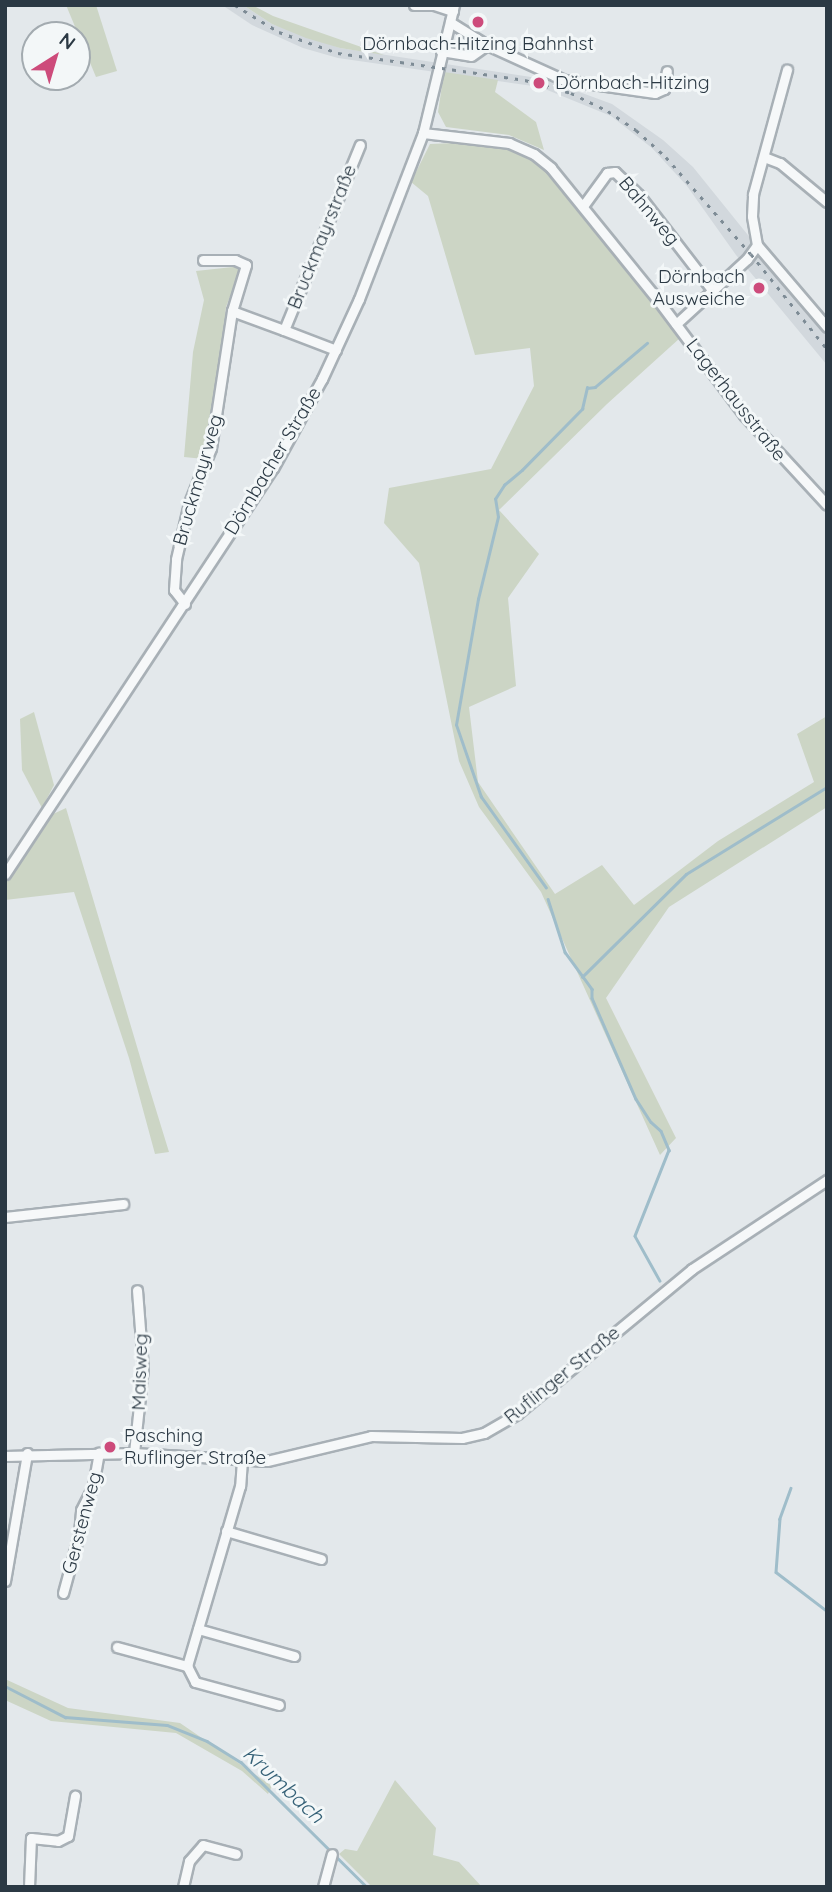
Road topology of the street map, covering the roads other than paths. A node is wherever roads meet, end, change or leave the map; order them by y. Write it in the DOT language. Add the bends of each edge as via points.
graph roads {
  1 [pos="414,5"];
  2 [pos="454,8"];
  3 [pos="450,22"];
  4 [pos="487,45"];
  5 [pos="441,51"];
  6 [pos="788,70"];
  7 [pos="667,71"];
  8 [pos="423,133"];
  9 [pos="359,145"];
  10 [pos="764,157"];
  11 [pos="827,202"];
  12 [pos="583,206"];
  13 [pos="757,245"];
  14 [pos="203,260"];
  15 [pos="713,291"];
  16 [pos="232,312"];
  17 [pos="676,324"];
  18 [pos="827,327"];
  19 [pos="284,330"];
  20 [pos="337,350"];
  21 [pos="827,505"];
  22 [pos="185,604"];
  23 [pos="5,874"];
  24 [pos="827,1180"];
  25 [pos="123,1204"];
  26 [pos="5,1217"];
  27 [pos="137,1290"];
  28 [pos="27,1453"];
  29 [pos="99,1453"];
  30 [pos="134,1453"];
  31 [pos="5,1455"];
  32 [pos="242,1461"];
  33 [pos="226,1531"];
  34 [pos="321,1559"];
  35 [pos="5,1581"];
  36 [pos="63,1593"];
  37 [pos="198,1629"];
  38 [pos="117,1647"];
  39 [pos="294,1656"];
  40 [pos="187,1666"];
  41 [pos="279,1705"];
  42 [pos="75,1796"];
  43 [pos="236,1854"];
  44 [pos="332,1854"];
  45 [pos="29,1887"];
  46 [pos="183,1887"];
  47 [pos="323,1887"];
  1 -- 2 [label="street"];
  2 -- 3 [label="street, Dörnbacher Straße"];
  3 -- 4 [label="street"];
  3 -- 5 [label="street, Dörnbacher Straße"];
  4 -- 5 [label="street" via="471,56"];
  4 -- 7 [label="street" via="569,82 655,93 664,89"];
  5 -- 8 [label="street, Dörnbacher Straße"];
  6 -- 10 [label="street"];
  8 -- 12 [label="street, Lagerhausstraße" via="487,138 519,146 551,168"];
  8 -- 20 [label="street, Dörnbacher Straße"];
  9 -- 19 [label="street, Bruckmayrstraße"];
  10 -- 11 [label="street" via="780,163"];
  10 -- 13 [label="street" via="751,205"];
  12 -- 15 [label="street, Bahnweg" via="607,173 615,172 639,195"];
  12 -- 17 [label="street, Lagerhausstraße"];
  13 -- 15 [label="street"];
  13 -- 18 [label="street"];
  14 -- 16 [label="street" via="235,260 246,265"];
  15 -- 17 [label="street"];
  16 -- 19 [label="street, Bruckmayrstraße"];
  16 -- 22 [label="street, Bruckmayrweg" via="211,448 189,503 176,559 174,590"];
  17 -- 21 [label="street, Lagerhausstraße" via="764,439"];
  19 -- 20 [label="street, Bruckmayrstraße"];
  20 -- 22 [label="street, Dörnbacher Straße" via="273,468"];
  22 -- 23 [label="street, Dörnbacher Straße"];
  24 -- 32 [label="street, Ruflinger Straße" via="692,1269 492,1430 462,1437 371,1436 279,1460"];
  25 -- 26 [label="street"];
  27 -- 30 [label="street, Maisweg" via="143,1368"];
  28 -- 29 [label="street, Ruflinger Straße"];
  28 -- 31 [label="street, Ruflinger Straße"];
  28 -- 35 [label="street"];
  29 -- 30 [label="street, Ruflinger Straße"];
  29 -- 36 [label="street, Gerstenweg"];
  30 -- 32 [label="street, Ruflinger Straße"];
  32 -- 33 [label="street" via="240,1486"];
  33 -- 34 [label="street"];
  33 -- 37 [label="street"];
  37 -- 39 [label="street"];
  37 -- 40 [label="street"];
  38 -- 40 [label="street"];
  40 -- 41 [label="street" via="195,1682"];
  42 -- 45 [label="street" via="68,1836 58,1841 31,1838"];
  43 -- 46 [label="street" via="203,1845 189,1861"];
  44 -- 47 [label="street"];
}
